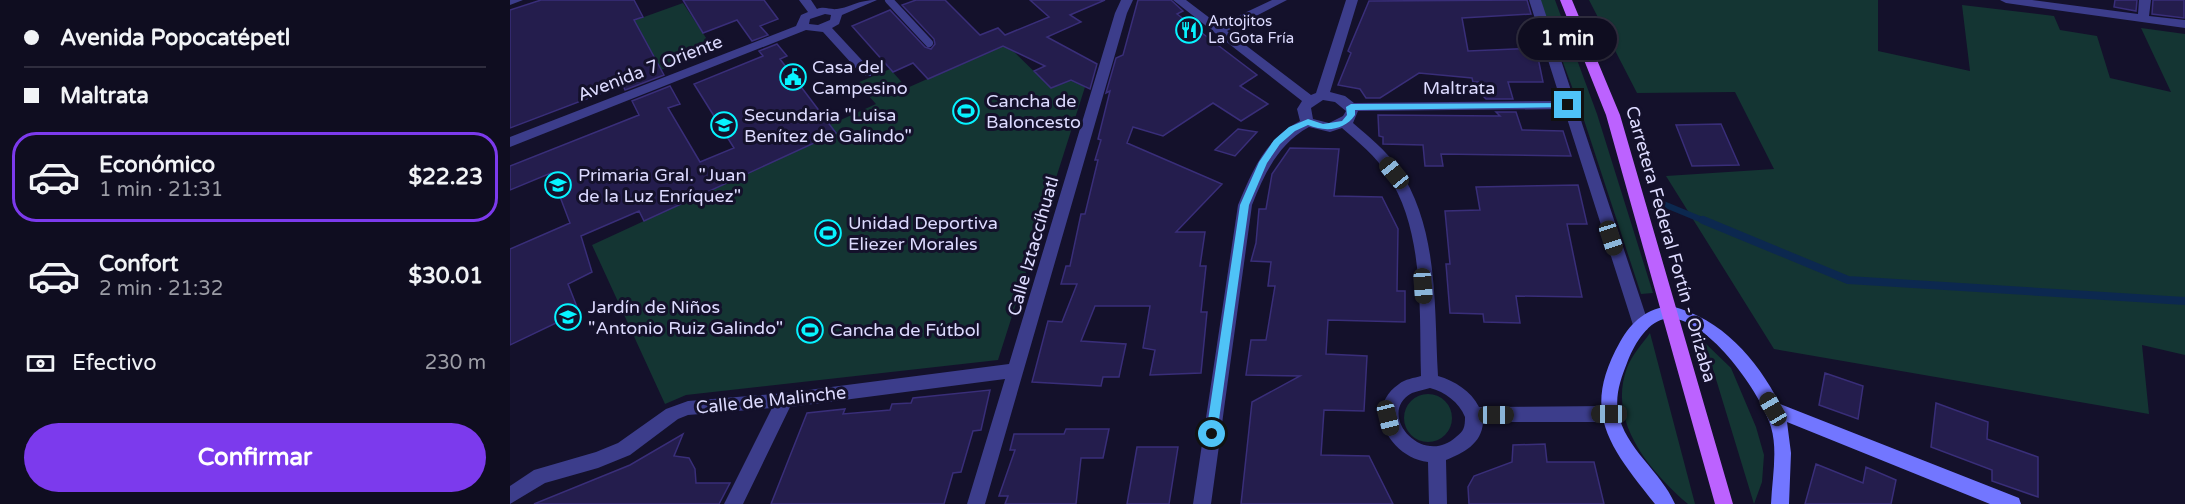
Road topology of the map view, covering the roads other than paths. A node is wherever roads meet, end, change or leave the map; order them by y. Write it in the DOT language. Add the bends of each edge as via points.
graph roads {
  1 [pos="517,0"];
  2 [pos="805,0"];
  3 [pos="871,0"];
  4 [pos="889,0"];
  5 [pos="1127,0"];
  6 [pos="1179,0"];
  7 [pos="1281,0"];
  8 [pos="1352,0"];
  9 [pos="1535,0"];
  10 [pos="1566,0"];
  11 [pos="2006,0"];
  12 [pos="2145,0"];
  13 [pos="510,2"];
  14 [pos="814,12"];
  15 [pos="837,13"];
  16 [pos="2143,18"];
  17 [pos="2185,24"];
  18 [pos="804,27"];
  19 [pos="825,27"];
  20 [pos="1219,30"];
  21 [pos="929,43"];
  22 [pos="867,73"];
  23 [pos="1316,98"];
  24 [pos="1568,105"];
  25 [pos="1351,107"];
  26 [pos="1308,122"];
  27 [pos="1345,123"];
  28 [pos="510,142"];
  29 [pos="1671,312"];
  30 [pos="1641,325"];
  31 [pos="1017,370"];
  32 [pos="1430,381"];
  33 [pos="784,400"];
  34 [pos="1773,409"];
  35 [pos="1609,414"];
  36 [pos="1473,415"];
  37 [pos="1437,455"];
  38 [pos="510,496"];
  39 [pos="733,504"];
  40 [pos="976,504"];
  41 [pos="1202,504"];
  42 [pos="1438,504"];
  43 [pos="1666,504"];
  44 [pos="1724,504"];
  45 [pos="1780,504"];
  46 [pos="2012,504"];
  1 -- 13 [label="street"];
  2 -- 14 [label="street"];
  3 -- 15 [label="street"];
  4 -- 21 [label="lane"];
  5 -- 31 [label="street, Calle Iztaccíhuatl"];
  6 -- 20 [label="street"];
  7 -- 20 [label="street"];
  8 -- 23 [label="street"];
  9 -- 24 [label="street"];
  10 -- 29 [label="main road, Carretera Federal Fortín - Orizaba" via="1613,115"];
  11 -- 16 [label="street"];
  12 -- 16 [label="street"];
  14 -- 15 [label="street"];
  14 -- 18 [label="street" via="803,20"];
  15 -- 19 [label="street" via="835,22"];
  16 -- 17 [label="street"];
  18 -- 19 [label="street"];
  18 -- 28 [label="street, Avenida 7 Oriente"];
  19 -- 22 [label="street"];
  20 -- 23 [label="street"];
  23 -- 25 [label="street" via="1336,97"];
  23 -- 26 [label="street" via="1303,109"];
  24 -- 25 [label="street, Maltrata"];
  24 -- 30 [label="street"];
  25 -- 27 [label="street"];
  26 -- 27 [label="street" via="1322,127"];
  26 -- 41 [label="street" via="1277,142 1263,162 1245,205"];
  27 -- 32 [label="street" via="1394,173 1412,213 1420,238"];
  29 -- 30 [label="main road"];
  29 -- 34 [label="main road" via="1699,322 1729,346 1749,369"];
  29 -- 44 [label="main road, Carretera Federal Fortín - Orizaba"];
  30 -- 35 [label="main road" via="1622,352"];
  31 -- 33 [label="street, Calle de Malinche"];
  31 -- 40 [label="street, Calle Iztaccíhuatl"];
  32 -- 36 [label="street" via="1454,388 1470,404"];
  32 -- 37 [label="street" via="1405,387 1396,395 1388,418 1399,441 1416,452"];
  33 -- 38 [label="street, Calle de Malinche" via="688,408 672,414 624,449 540,476"];
  33 -- 39 [label="street"];
  34 -- 45 [label="main road" via="1781,429"];
  34 -- 46 [label="main road"];
  35 -- 36 [label="street"];
  35 -- 43 [label="main road" via="1620,439"];
  36 -- 37 [label="street" via="1469,437 1450,452"];
  37 -- 42 [label="street"];
}
